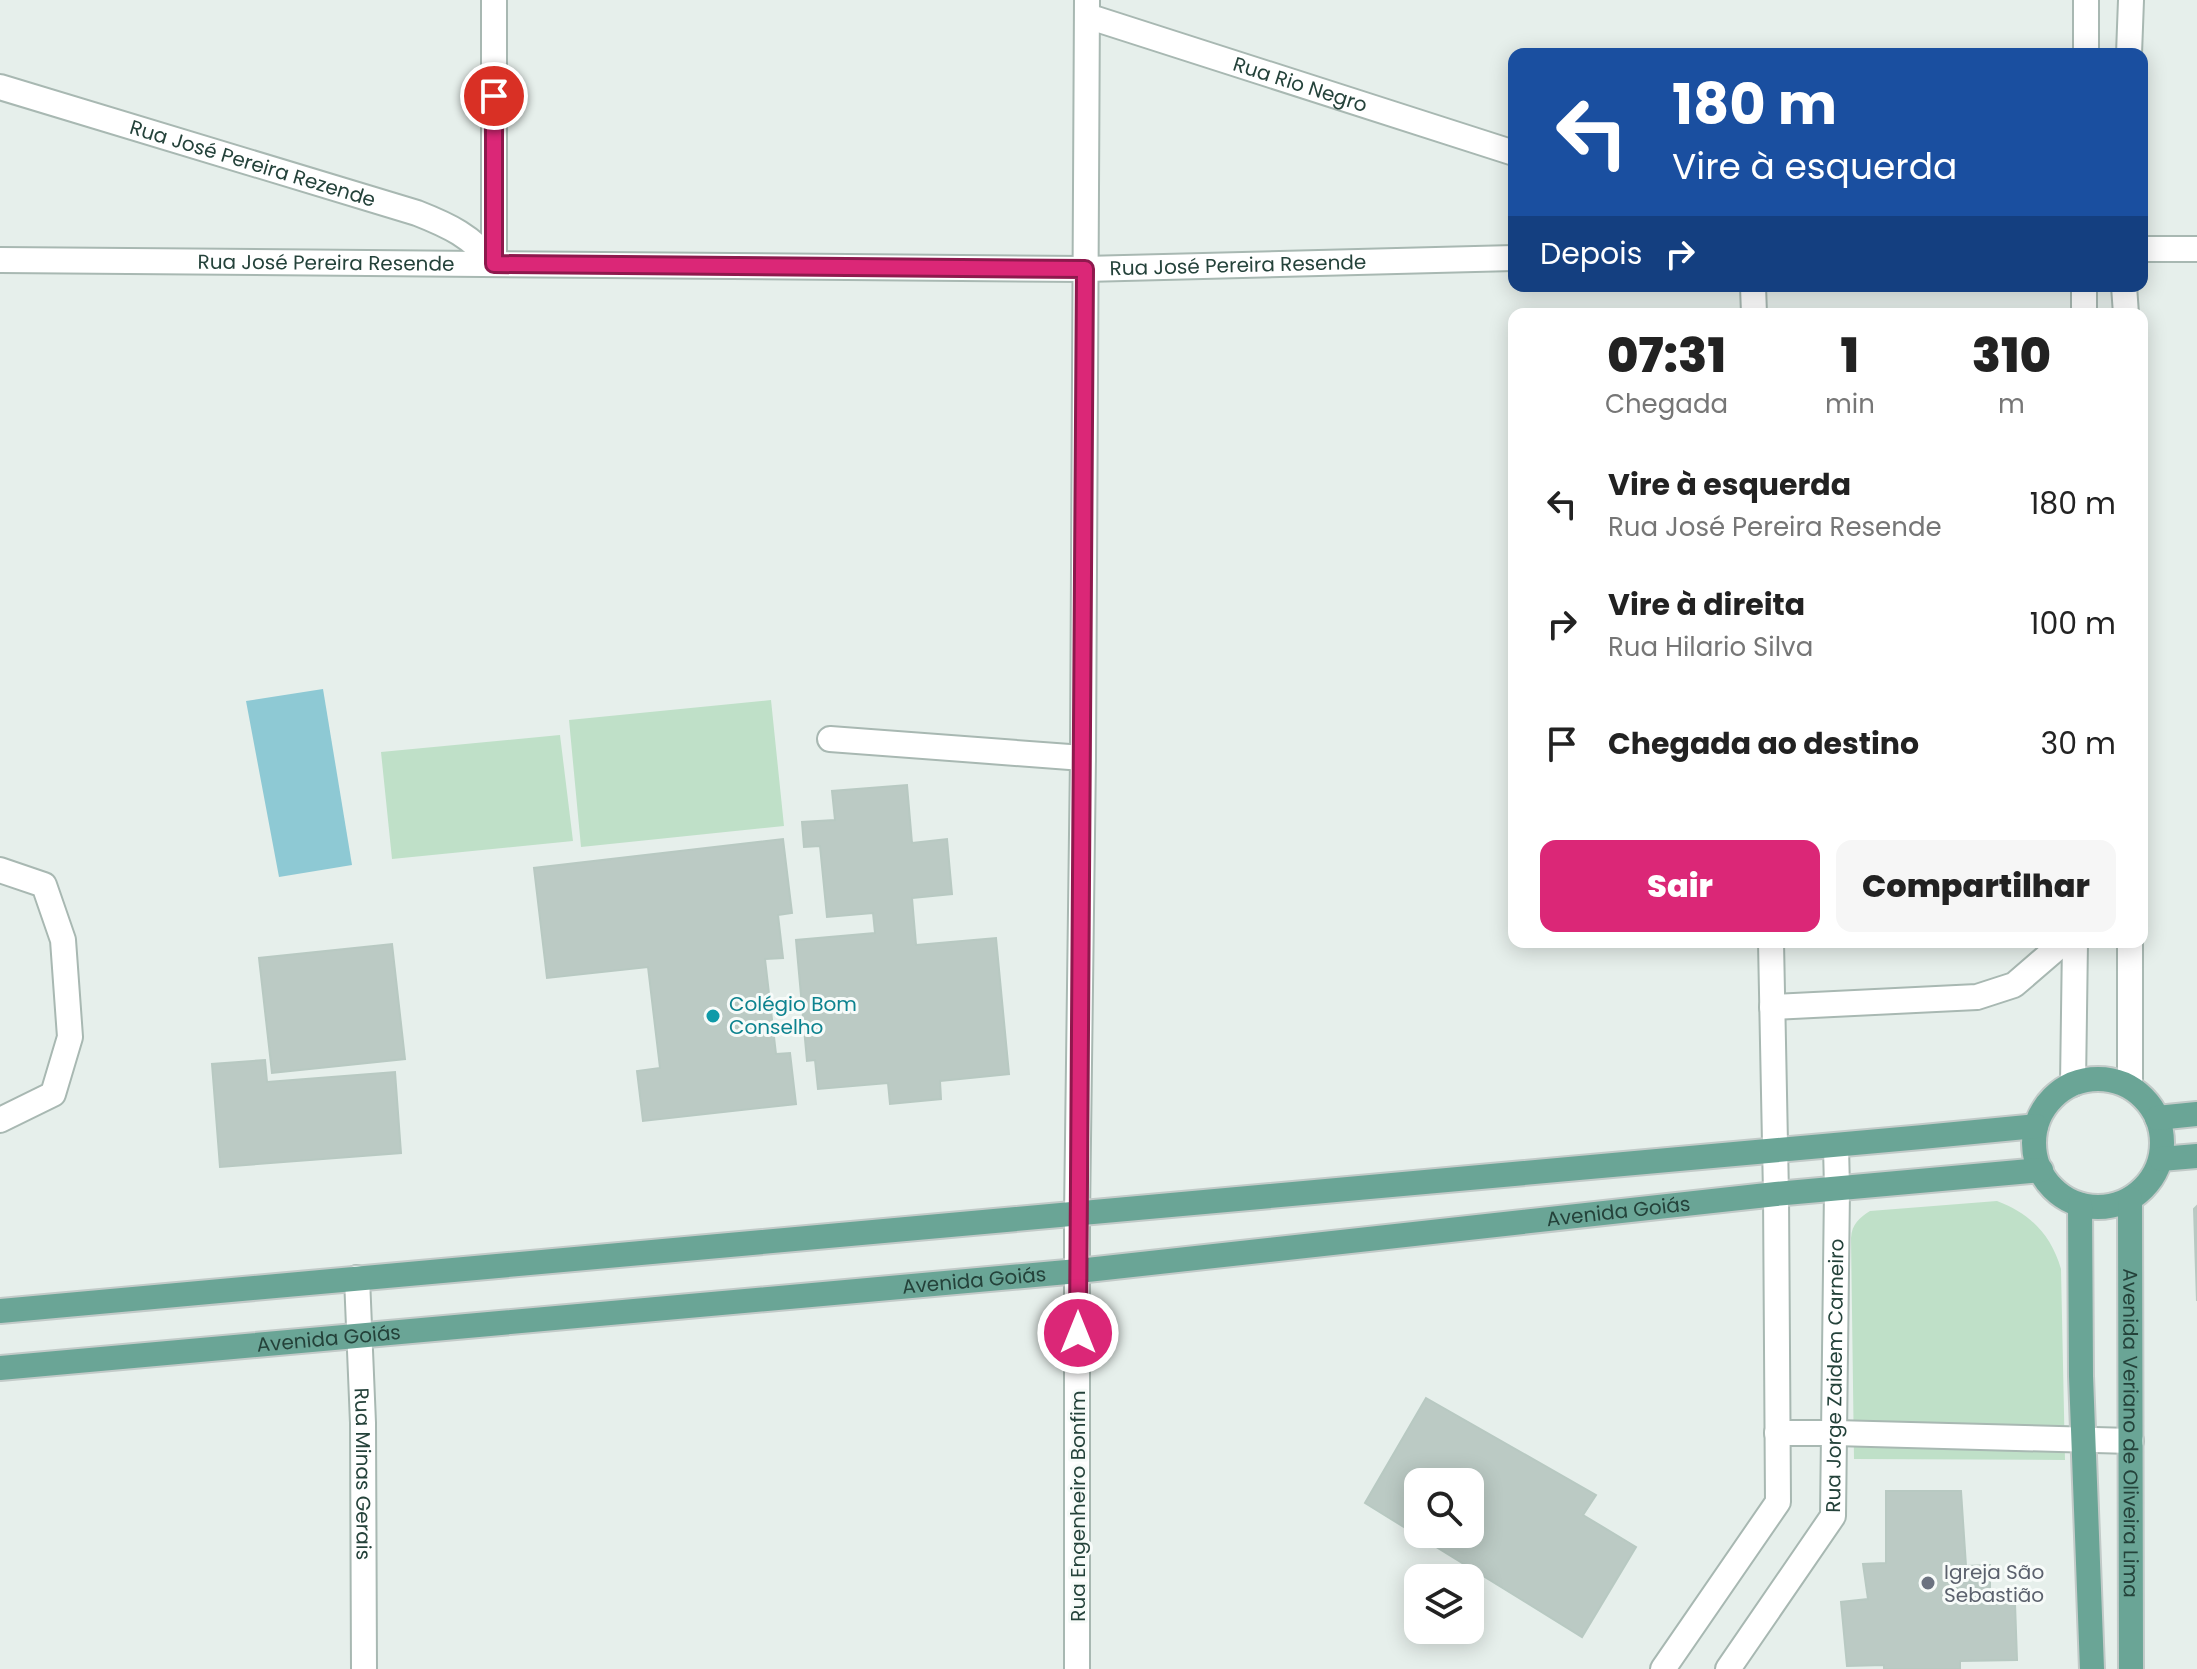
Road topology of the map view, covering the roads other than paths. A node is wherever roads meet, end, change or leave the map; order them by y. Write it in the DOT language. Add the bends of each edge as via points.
graph roads {
  1 [pos="494,0"];
  2 [pos="2086,0"];
  3 [pos="2131,0"];
  4 [pos="1087,8"];
  5 [pos="2086,48"];
  6 [pos="2129,48"];
  7 [pos="0,87"];
  8 [pos="1508,151"];
  9 [pos="2148,249"];
  10 [pos="2197,249"];
  11 [pos="1508,258"];
  12 [pos="0,260"];
  13 [pos="494,264"];
  14 [pos="1085,269"];
  15 [pos="830,739"];
  16 [pos="1083,758"];
  17 [pos="0,870"];
  18 [pos="1771,948"];
  19 [pos="2057,948"];
  20 [pos="2075,948"];
  21 [pos="2130,948"];
  22 [pos="1772,1007"];
  23 [pos="2073,1084"];
  24 [pos="2130,1087"];
  25 [pos="2197,1114"];
  26 [pos="2157,1118"];
  27 [pos="0,1120"];
  28 [pos="2036,1126"];
  29 [pos="1836,1146"];
  30 [pos="1775,1151"];
  31 [pos="2197,1156"];
  32 [pos="2161,1159"];
  33 [pos="2041,1170"];
  34 [pos="1837,1189"];
  35 [pos="1776,1194"];
  36 [pos="2130,1199"];
  37 [pos="2080,1205"];
  38 [pos="1077,1216"];
  39 [pos="1078,1271"];
  40 [pos="357,1278"];
  41 [pos="0,1311"];
  42 [pos="360,1337"];
  43 [pos="0,1368"];
  44 [pos="1777,1433"];
  45 [pos="1835,1433"];
  46 [pos="2082,1440"];
  47 [pos="2131,1441"];
  48 [pos="364,1669"];
  49 [pos="1077,1669"];
  50 [pos="1663,1669"];
  51 [pos="1728,1669"];
  52 [pos="2092,1669"];
  53 [pos="2131,1669"];
  1 -- 13 [label="street"];
  2 -- 5 [label="street"];
  3 -- 6 [label="street"];
  4 -- 8 [label="street, Rua Rio Negro"];
  4 -- 14 [label="street, Rua Engenheiro Bonfim"];
  7 -- 13 [label="street, Rua José Pereira Rezende" via="417,213 453,228"];
  9 -- 10 [label="street"];
  11 -- 14 [label="street, Rua José Pereira Resende"];
  12 -- 13 [label="street, Rua José Pereira Resende"];
  13 -- 14 [label="street, Rua José Pereira Resende"];
  14 -- 16 [label="street, Rua Engenheiro Bonfim"];
  15 -- 16 [label="street"];
  16 -- 38 [label="street, Rua Engenheiro Bonfim"];
  17 -- 27 [label="street" via="44,885 63,940 70,1037 53,1094"];
  18 -- 22 [label="street"];
  19 -- 22 [label="street" via="2014,985 1977,997"];
  20 -- 23 [label="street"];
  21 -- 24 [label="street"];
  22 -- 30 [label="street"];
  23 -- 24 [label="main road" via="2111,1080"];
  23 -- 28 [label="main road" via="2044,1108"];
  24 -- 26 [label="main road"];
  25 -- 26 [label="main road"];
  26 -- 32 [label="main road"];
  28 -- 29 [label="main road"];
  28 -- 33 [label="main road"];
  29 -- 30 [label="main road"];
  29 -- 34 [label="street, Rua Jorge Zaidem Carneiro"];
  30 -- 35 [label="street"];
  30 -- 38 [label="main road"];
  31 -- 32 [label="main road"];
  32 -- 36 [label="main road" via="2144,1189"];
  33 -- 34 [label="main road, Avenida Goiás"];
  33 -- 37 [label="main road" via="2051,1186"];
  34 -- 35 [label="main road, Avenida Goiás"];
  34 -- 45 [label="street, Rua Jorge Zaidem Carneiro"];
  35 -- 39 [label="main road, Avenida Goiás"];
  35 -- 44 [label="street"];
  36 -- 37 [label="main road" via="2107,1207"];
  36 -- 47 [label="main road, Avenida Veriano de Oliveira Lima"];
  37 -- 46 [label="main road, Avenida Veriano de Oliveira Lima"];
  38 -- 39 [label="street, Rua Engenheiro Bonfim"];
  38 -- 40 [label="main road"];
  39 -- 42 [label="main road, Avenida Goiás"];
  39 -- 49 [label="street, Rua Engenheiro Bonfim"];
  40 -- 41 [label="main road"];
  40 -- 42 [label="street, Rua Minas Gerais"];
  42 -- 43 [label="main road, Avenida Goiás"];
  42 -- 48 [label="street, Rua Minas Gerais"];
  44 -- 45 [label="street"];
  44 -- 50 [label="street" via="1778,1502"];
  45 -- 46 [label="street"];
  45 -- 51 [label="street, Rua Jorge Zaidem Carneiro" via="1833,1516"];
  46 -- 47 [label="street"];
  46 -- 52 [label="main road, Avenida Veriano de Oliveira Lima"];
  47 -- 53 [label="main road, Avenida Veriano de Oliveira Lima"];
}
